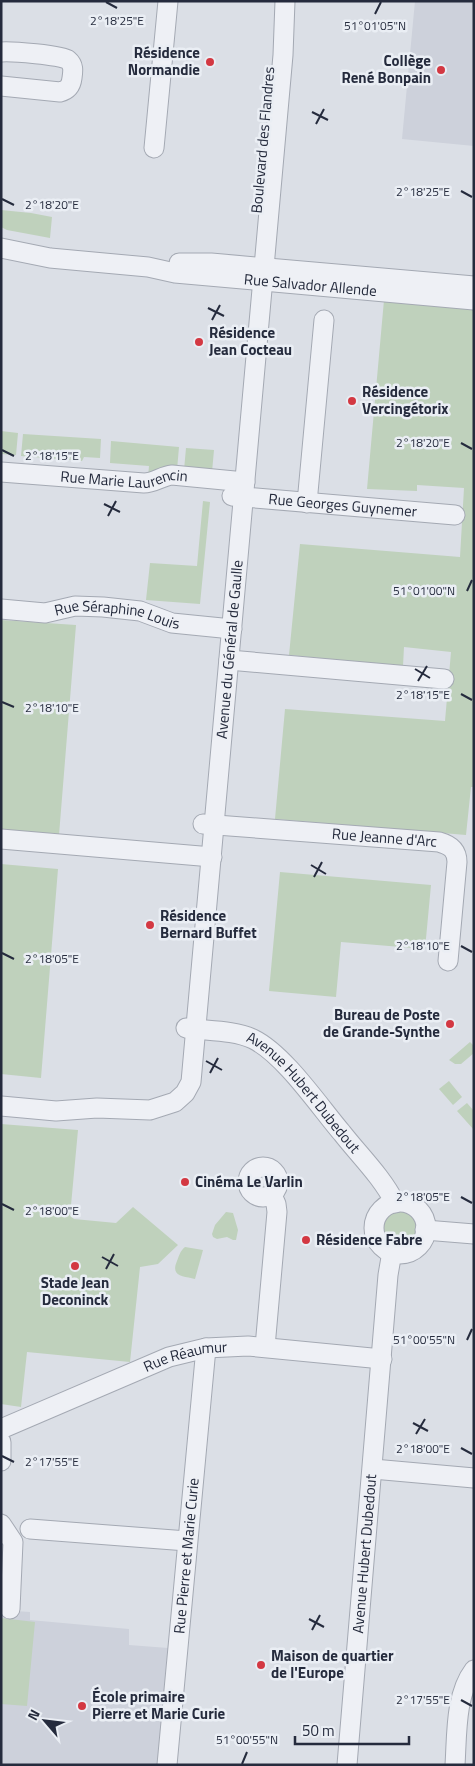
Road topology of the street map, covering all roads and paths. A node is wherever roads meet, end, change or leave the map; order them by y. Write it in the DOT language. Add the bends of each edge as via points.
graph roads {
  1 [pos="168,1"];
  2 [pos="278,1"];
  3 [pos="285,1"];
  4 [pos="1,52"];
  5 [pos="1,86"];
  6 [pos="154,148"];
  7 [pos="1,248"];
  8 [pos="257,274"];
  9 [pos="474,286"];
  10 [pos="474,300"];
  11 [pos="324,320"];
  12 [pos="1,472"];
  13 [pos="238,489"];
  14 [pos="307,503"];
  15 [pos="455,515"];
  16 [pos="1,610"];
  17 [pos="226,628"];
  18 [pos="229,660"];
  19 [pos="444,679"];
  20 [pos="208,824"];
  21 [pos="1,839"];
  22 [pos="205,857"];
  23 [pos="448,961"];
  24 [pos="190,1029"];
  25 [pos="1,1095"];
  26 [pos="1,1106"];
  27 [pos="97,1108"];
  28 [pos="272,1195"];
  29 [pos="395,1203"];
  30 [pos="425,1230"];
  31 [pos="474,1234"];
  32 [pos="392,1252"];
  33 [pos="265,1347"];
  34 [pos="206,1348"];
  35 [pos="382,1359"];
  36 [pos="1,1429"];
  37 [pos="1,1442"];
  38 [pos="1,1461"];
  39 [pos="373,1469"];
  40 [pos="474,1478"];
  41 [pos="1,1524"];
  42 [pos="30,1529"];
  43 [pos="187,1542"];
  44 [pos="10,1609"];
  45 [pos="474,1670"];
  46 [pos="167,1765"];
  47 [pos="347,1765"];
  48 [pos="455,1765"];
  1 -- 6 [label="street"];
  2 -- 8 [label="street, Boulevard des Flandres" via="271,53"];
  3 -- 8 [label="street, Boulevard des Flandres" via="283,55"];
  4 -- 5 [label="street" via="61,57 70,62 73,72 70,85 60,92"];
  7 -- 8 [label="street, Rue Salvador Allende" via="50,258 148,267 175,273"];
  8 -- 9 [label="street, Rue Salvador Allende"];
  8 -- 10 [label="street, Rue Salvador Allende"];
  8 -- 13 [label="street, Avenue du Général de Gaulle"];
  11 -- 14 [label="street"];
  12 -- 13 [label="street, Rue Marie Laurencin" via="144,483 172,475"];
  13 -- 14 [label="street, Rue Georges Guynemer"];
  13 -- 17 [label="street, Avenue du Général de Gaulle"];
  14 -- 15 [label="street, Rue Georges Guynemer"];
  16 -- 17 [label="street, Rue Séraphine Louis" via="45,613 75,606 93,607 140,611 172,623"];
  17 -- 18 [label="street, Avenue du Général de Gaulle"];
  17 -- 20 [label="street, Avenue du Général de Gaulle"];
  18 -- 19 [label="street"];
  18 -- 20 [label="street, Avenue du Général de Gaulle"];
  20 -- 22 [label="street, Avenue du Général de Gaulle"];
  20 -- 23 [label="street, Rue Jeanne d'Arc" via="439,842 449,846 456,853 457,862"];
  21 -- 22 [label="street"];
  22 -- 24 [label="street, Avenue du Général de Gaulle"];
  24 -- 27 [label="street, Avenue du Général de Gaulle" via="192,1077 185,1093 175,1102 146,1110"];
  24 -- 29 [label="street, Avenue Hubert Dubedout" via="241,1035 268,1048 379,1179"];
  25 -- 27 [label="street" via="58,1099"];
  26 -- 27 [label="street" via="56,1111"];
  28 -- 33 [label="street" via="277,1212"];
  29 -- 30 [label="street" via="416,1208 424,1218"];
  29 -- 32 [label="street" via="382,1210 374,1228 380,1244"];
  30 -- 31 [label="street"];
  30 -- 32 [label="street" via="416,1248 405,1253"];
  32 -- 35 [label="street, Avenue Hubert Dubedout"];
  33 -- 34 [label="street, Rue Réaumur"];
  33 -- 35 [label="street, Rue Réaumur"];
  34 -- 36 [label="street, Rue Réaumur" via="169,1358"];
  34 -- 43 [label="street, Rue Pierre et Marie Curie"];
  35 -- 39 [label="street, Avenue Hubert Dubedout"];
  37 -- 38 [label="street"];
  39 -- 40 [label="street"];
  39 -- 47 [label="street, Avenue Hubert Dubedout"];
  41 -- 44 [label="street" via="13,1542"];
  42 -- 43 [label="street"];
  43 -- 46 [label="street, Rue Pierre et Marie Curie"];
  45 -- 48 [label="street" via="462,1697"];
}
